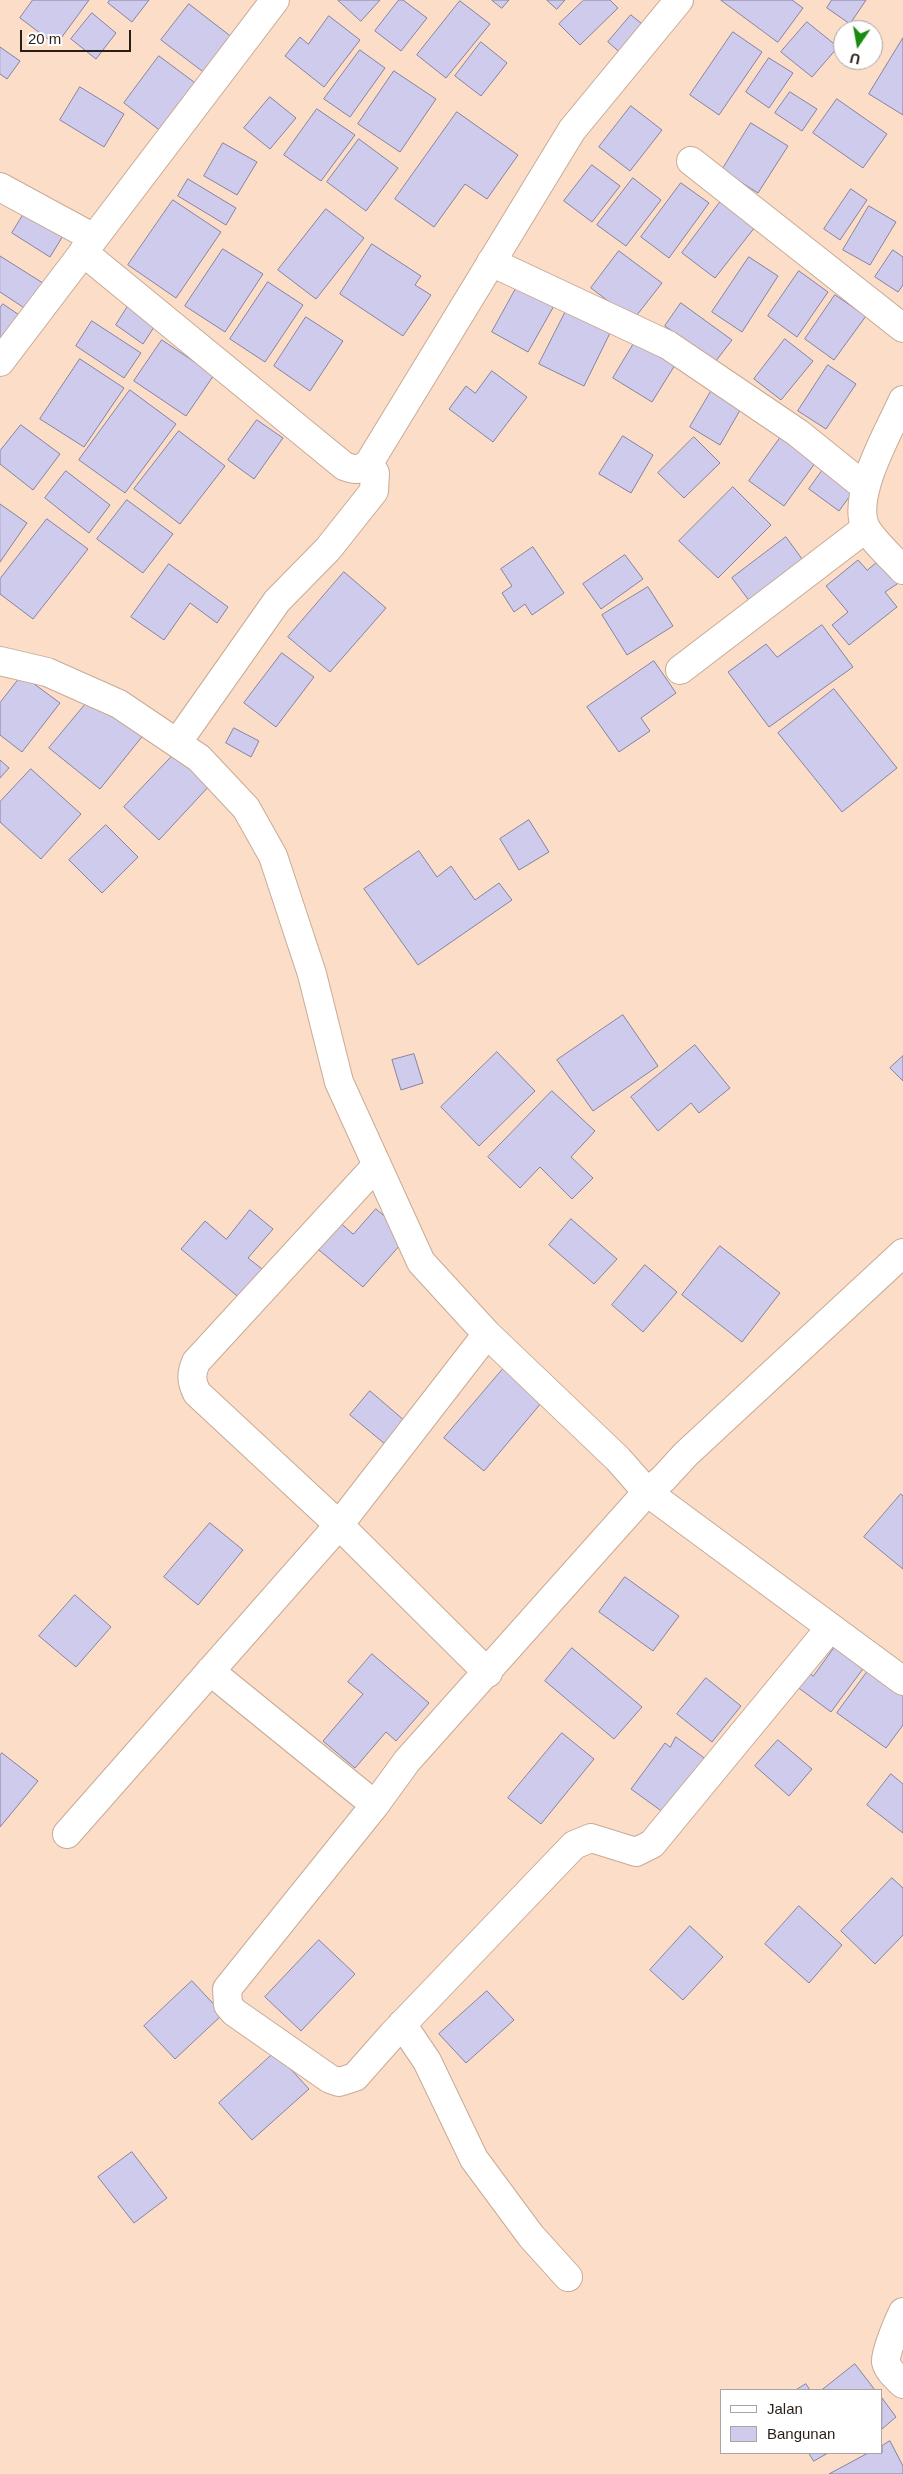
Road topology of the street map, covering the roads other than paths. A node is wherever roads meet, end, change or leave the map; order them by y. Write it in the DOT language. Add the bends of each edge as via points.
graph roads {
  1 [pos="276,0"];
  2 [pos="679,0"];
  3 [pos="691,161"];
  4 [pos="0,187"];
  5 [pos="88,245"];
  6 [pos="492,262"];
  7 [pos="903,328"];
  8 [pos="0,362"];
  9 [pos="903,400"];
  10 [pos="369,463"];
  11 [pos="865,487"];
  12 [pos="866,528"];
  13 [pos="903,570"];
  14 [pos="0,661"];
  15 [pos="680,670"];
  16 [pos="177,743"];
  17 [pos="377,1166"];
  18 [pos="903,1253"];
  19 [pos="487,1334"];
  20 [pos="655,1485"];
  21 [pos="339,1525"];
  22 [pos="830,1628"];
  23 [pos="210,1671"];
  24 [pos="488,1673"];
  25 [pos="903,1681"];
  26 [pos="375,1805"];
  27 [pos="67,1834"];
  28 [pos="402,2024"];
  29 [pos="568,2277"];
  30 [pos="903,2312"];
  31 [pos="903,2384"];
  1 -- 5 [label="street"];
  2 -- 6 [label="street" via="572,130"];
  3 -- 7 [label="street"];
  4 -- 5 [label="street"];
  5 -- 8 [label="street"];
  5 -- 10 [label="street" via="344,466 363,469"];
  6 -- 10 [label="street"];
  6 -- 11 [label="street" via="668,345 798,434"];
  9 -- 11 [label="street"];
  10 -- 16 [label="street" via="375,473 374,492 328,549 277,601"];
  11 -- 12 [label="street" via="861,508"];
  12 -- 13 [label="street"];
  12 -- 15 [label="street"];
  14 -- 16 [label="street" via="48,672 118,704"];
  16 -- 17 [label="street" via="199,758 246,808 274,856 312,974 339,1082"];
  17 -- 19 [label="street" via="421,1262"];
  17 -- 21 [label="street" via="196,1362 192,1373 192,1384 197,1394"];
  18 -- 20 [label="street"];
  19 -- 20 [label="street" via="618,1459"];
  19 -- 21 [label="street"];
  20 -- 22 [label="street"];
  20 -- 24 [label="street"];
  21 -- 23 [label="street"];
  21 -- 24 [label="street"];
  22 -- 25 [label="street"];
  22 -- 28 [label="street" via="652,1844 636,1852 591,1838 574,1845"];
  23 -- 26 [label="street"];
  23 -- 27 [label="street"];
  24 -- 26 [label="street" via="407,1761"];
  26 -- 28 [label="street" via="228,1989 226,1997 234,2012 339,2082 356,2076"];
  28 -- 29 [label="street" via="426,2061 474,2159 531,2236"];
  30 -- 31 [label="street" via="885,2359 888,2368"];
}
